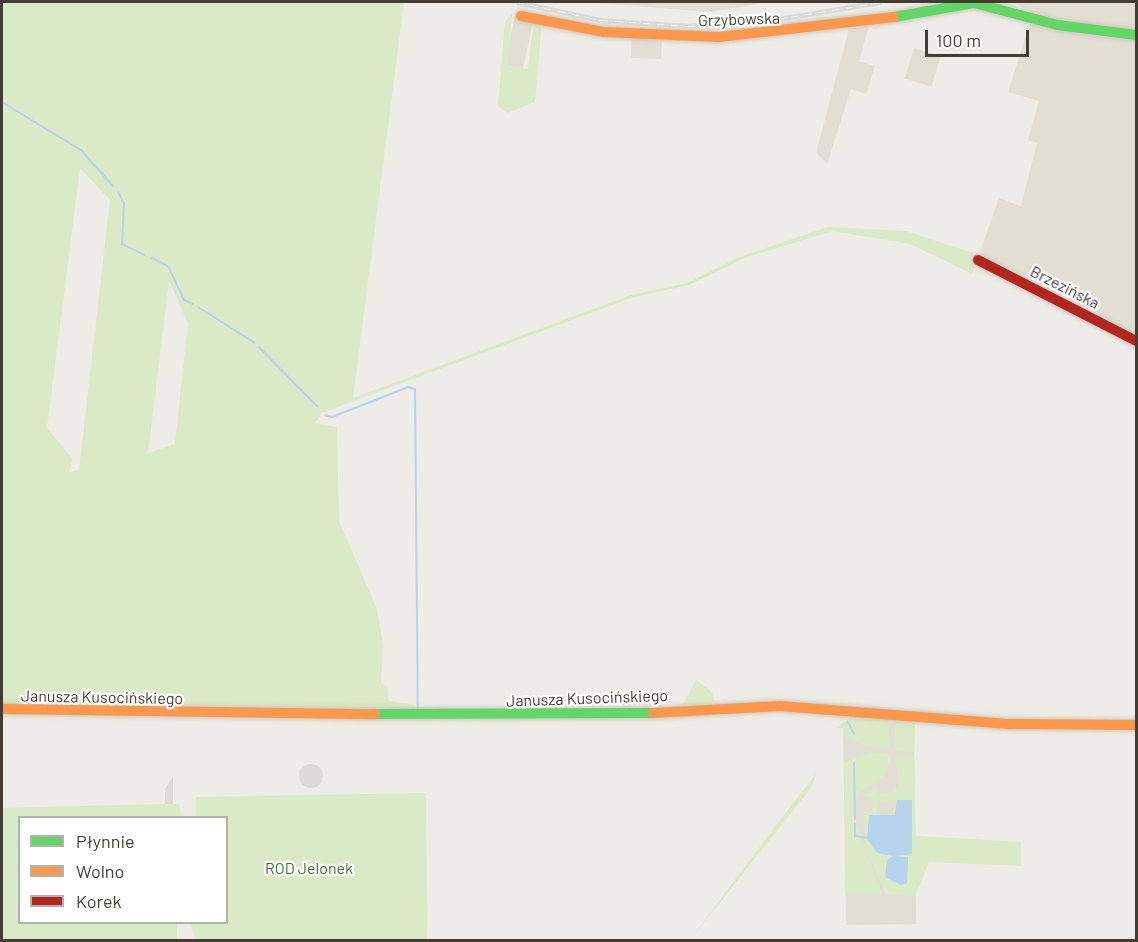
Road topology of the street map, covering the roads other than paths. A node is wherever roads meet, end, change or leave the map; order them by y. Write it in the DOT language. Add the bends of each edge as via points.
graph roads {
  1 [pos="521,15"];
  2 [pos="1137,35"];
  3 [pos="978,260"];
  4 [pos="1137,341"];
  5 [pos="2,709"];
  6 [pos="1137,725"];
  1 -- 2 [label="street, Grzybowska" via="604,32 719,37 829,28 969,3 1069,27"];
  3 -- 4 [label="street, Brzezińska"];
  5 -- 6 [label="street, Janusza Kusocińskiego" via="570,717 780,706 1011,724"];
}
